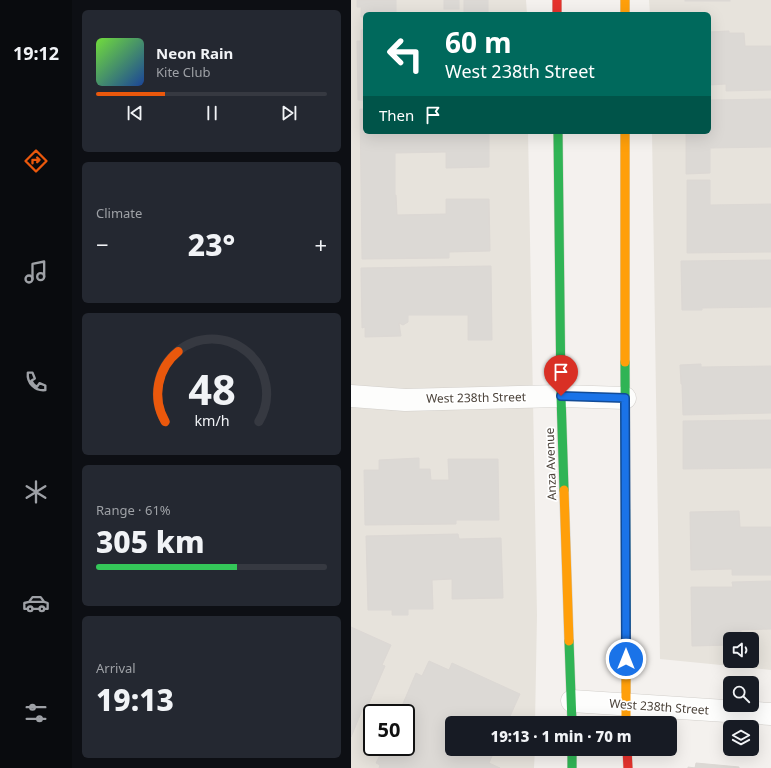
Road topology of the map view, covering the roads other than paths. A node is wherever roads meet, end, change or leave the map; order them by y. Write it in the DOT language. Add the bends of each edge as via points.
graph roads {
  1 [pos="557,0"];
  2 [pos="625,0"];
  3 [pos="557,12"];
  4 [pos="625,12"];
  5 [pos="558,134"];
  6 [pos="625,134"];
  7 [pos="351,396"];
  8 [pos="561,396"];
  9 [pos="625,398"];
  10 [pos="572,701"];
  11 [pos="626,714"];
  12 [pos="771,714"];
  13 [pos="572,716"];
  14 [pos="572,756"];
  15 [pos="627,756"];
  16 [pos="572,768"];
  17 [pos="628,768"];
  1 -- 3 [label="main road"];
  2 -- 4 [label="main road"];
  5 -- 8 [label="main road, Anza Avenue"];
  6 -- 9 [label="main road"];
  7 -- 8 [label="street, West 238th Street" via="405,400"];
  8 -- 9 [label="street, West 238th Street"];
  8 -- 10 [label="main road, Anza Avenue"];
  9 -- 11 [label="main road"];
  10 -- 11 [label="street, West 238th Street"];
  10 -- 13 [label="main road, Anza Avenue"];
  11 -- 12 [label="street, West 238th Street"];
  14 -- 16 [label="main road"];
  15 -- 17 [label="main road"];
}
